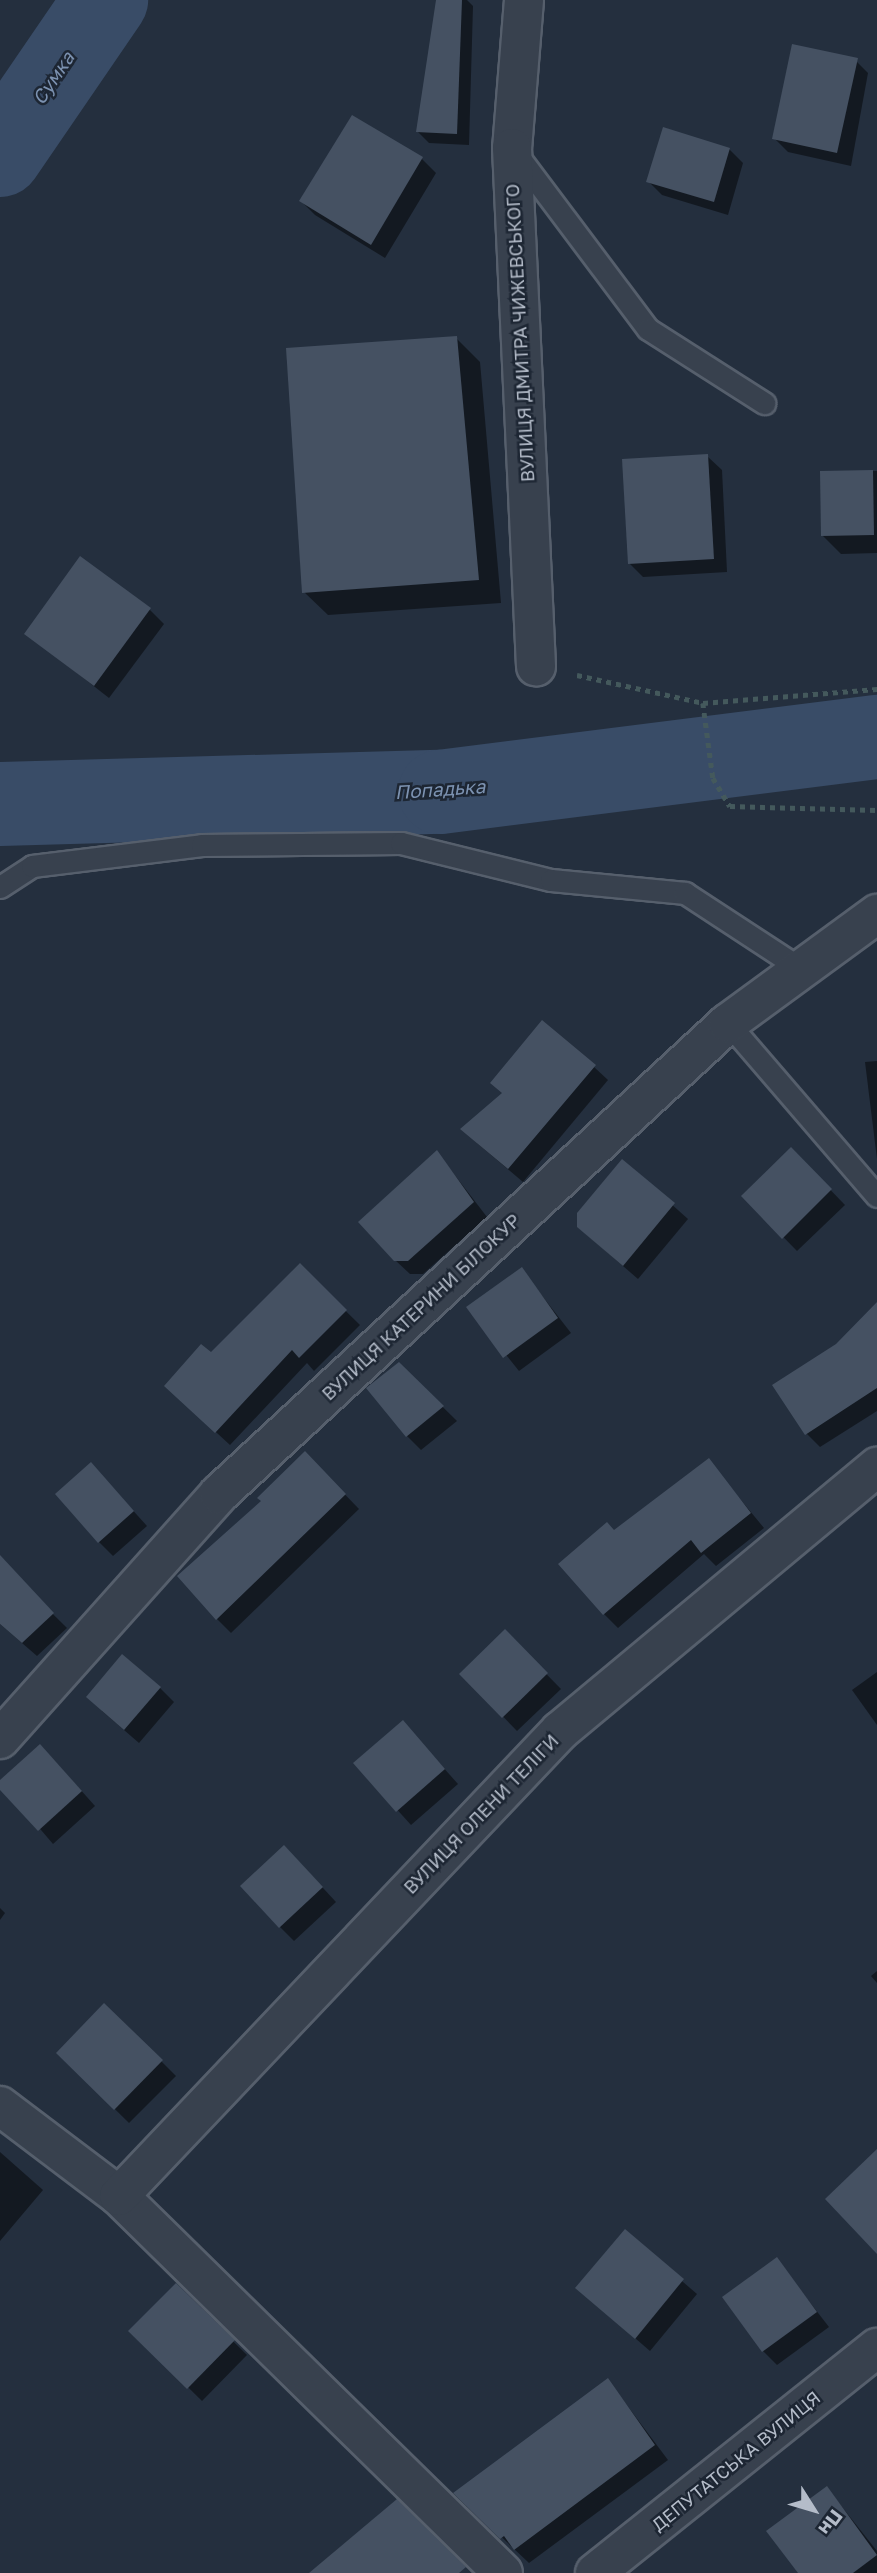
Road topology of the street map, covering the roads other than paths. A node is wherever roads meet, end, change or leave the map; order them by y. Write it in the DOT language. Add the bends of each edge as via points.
graph roads {
  1 [pos="524,0"];
  2 [pos="512,148"];
  3 [pos="764,403"];
  4 [pos="536,666"];
  5 [pos="0,887"];
  6 [pos="877,915"];
  7 [pos="801,969"];
  8 [pos="728,1023"];
  9 [pos="877,1196"];
  10 [pos="877,1467"];
  11 [pos="0,1738"];
  12 [pos="0,2106"];
  13 [pos="119,2196"];
  14 [pos="877,2348"];
  15 [pos="503,2573"];
  16 [pos="595,2573"];
  1 -- 2 [label="street, ВУЛИЦЯ ДМИТРА ЧИЖЕВСЬКОГО"];
  2 -- 3 [label="lane" via="648,329"];
  2 -- 4 [label="street, ВУЛИЦЯ ДМИТРА ЧИЖЕВСЬКОГО"];
  5 -- 7 [label="lane" via="32,866 202,845 401,843 551,880 685,892"];
  6 -- 7 [label="street, ВУЛИЦЯ КАТЕРИНИ БІЛОКУР"];
  7 -- 8 [label="street, ВУЛИЦЯ КАТЕРИНИ БІЛОКУР"];
  8 -- 9 [label="lane"];
  8 -- 11 [label="street, ВУЛИЦЯ КАТЕРИНИ БІЛОКУР" via="219,1494"];
  10 -- 13 [label="street, ВУЛИЦЯ ОЛЕНИ ТЕЛІГИ" via="560,1731"];
  12 -- 13 [label="street"];
  13 -- 15 [label="street"];
  14 -- 16 [label="street, ДЕПУТАТСЬКА ВУЛИЦЯ"];
}
